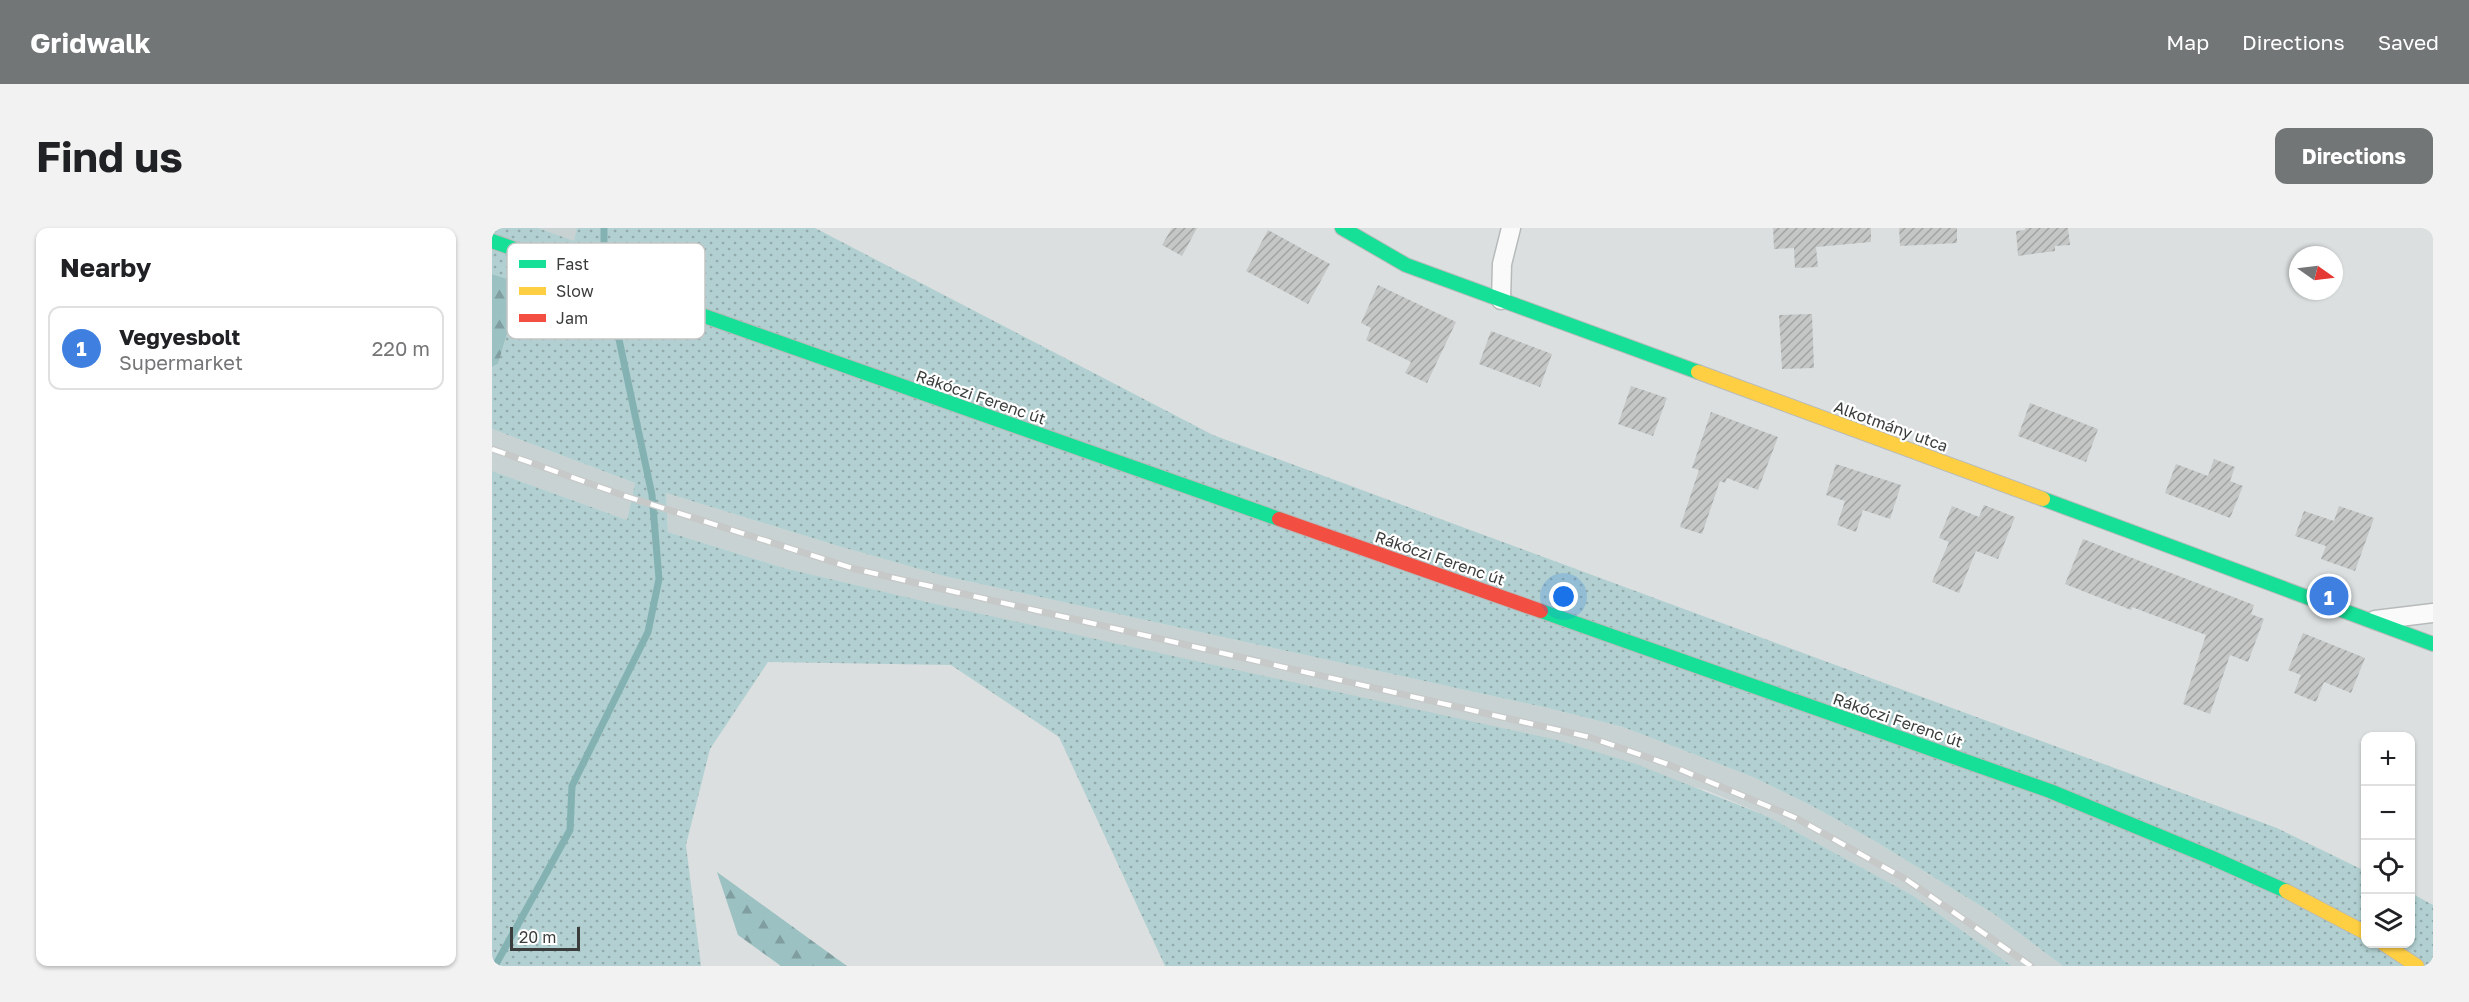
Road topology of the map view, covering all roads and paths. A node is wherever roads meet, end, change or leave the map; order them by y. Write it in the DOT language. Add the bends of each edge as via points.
graph roads {
  1 [pos="1342,228"];
  2 [pos="1511,228"];
  3 [pos="492,241"];
  4 [pos="507,246"];
  5 [pos="1501,300"];
  6 [pos="705,316"];
  7 [pos="2433,613"];
  8 [pos="2370,620"];
  9 [pos="2433,644"];
  10 [pos="2361,930"];
  11 [pos="2390,948"];
  12 [pos="2417,966"];
  1 -- 5 [label="main road, Alkotmány utca" via="1407,265"];
  2 -- 5 [label="street" via="1502,264"];
  3 -- 4 [label="main road, Rákóczi Ferenc út"];
  5 -- 8 [label="main road, Alkotmány utca"];
  6 -- 10 [label="main road, Rákóczi Ferenc út" via="2050,791 2184,844"];
  7 -- 8 [label="street"];
  8 -- 9 [label="main road, Alkotmány utca"];
  11 -- 12 [label="main road"];
}
